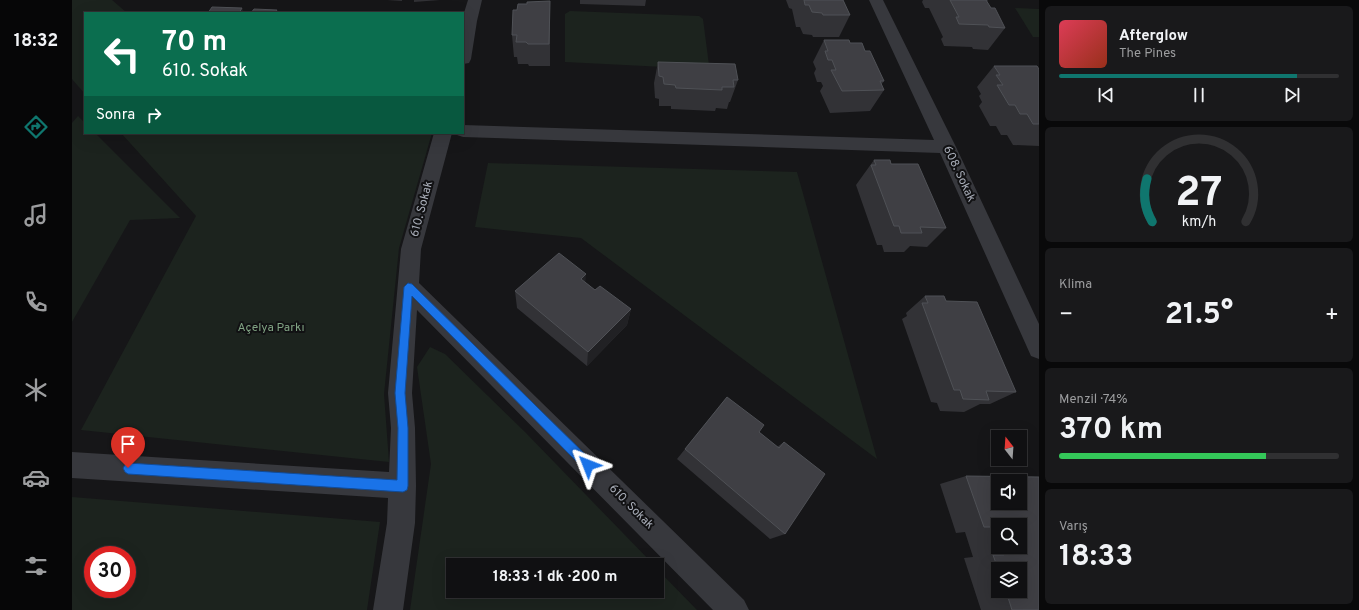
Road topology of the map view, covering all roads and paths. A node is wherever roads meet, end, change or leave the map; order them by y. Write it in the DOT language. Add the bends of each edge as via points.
graph roads {
  1 [pos="475,0"];
  2 [pos="876,0"];
  3 [pos="464,53"];
  4 [pos="464,131"];
  5 [pos="443,134"];
  6 [pos="947,147"];
  7 [pos="408,287"];
  8 [pos="1039,349"];
  9 [pos="72,465"];
  10 [pos="403,486"];
  11 [pos="388,610"];
  12 [pos="734,610"];
  1 -- 3 [label="street"];
  2 -- 6 [label="street, 608. Sokak"];
  4 -- 6 [label="street"];
  5 -- 7 [label="street, 610. Sokak" via="412,249"];
  6 -- 8 [label="street, 608. Sokak"];
  7 -- 10 [label="street, 610. Sokak" via="400,393"];
  7 -- 12 [label="street, 610. Sokak"];
  9 -- 10 [label="street"];
  10 -- 11 [label="street, 610. Sokak" via="401,523"];
}
